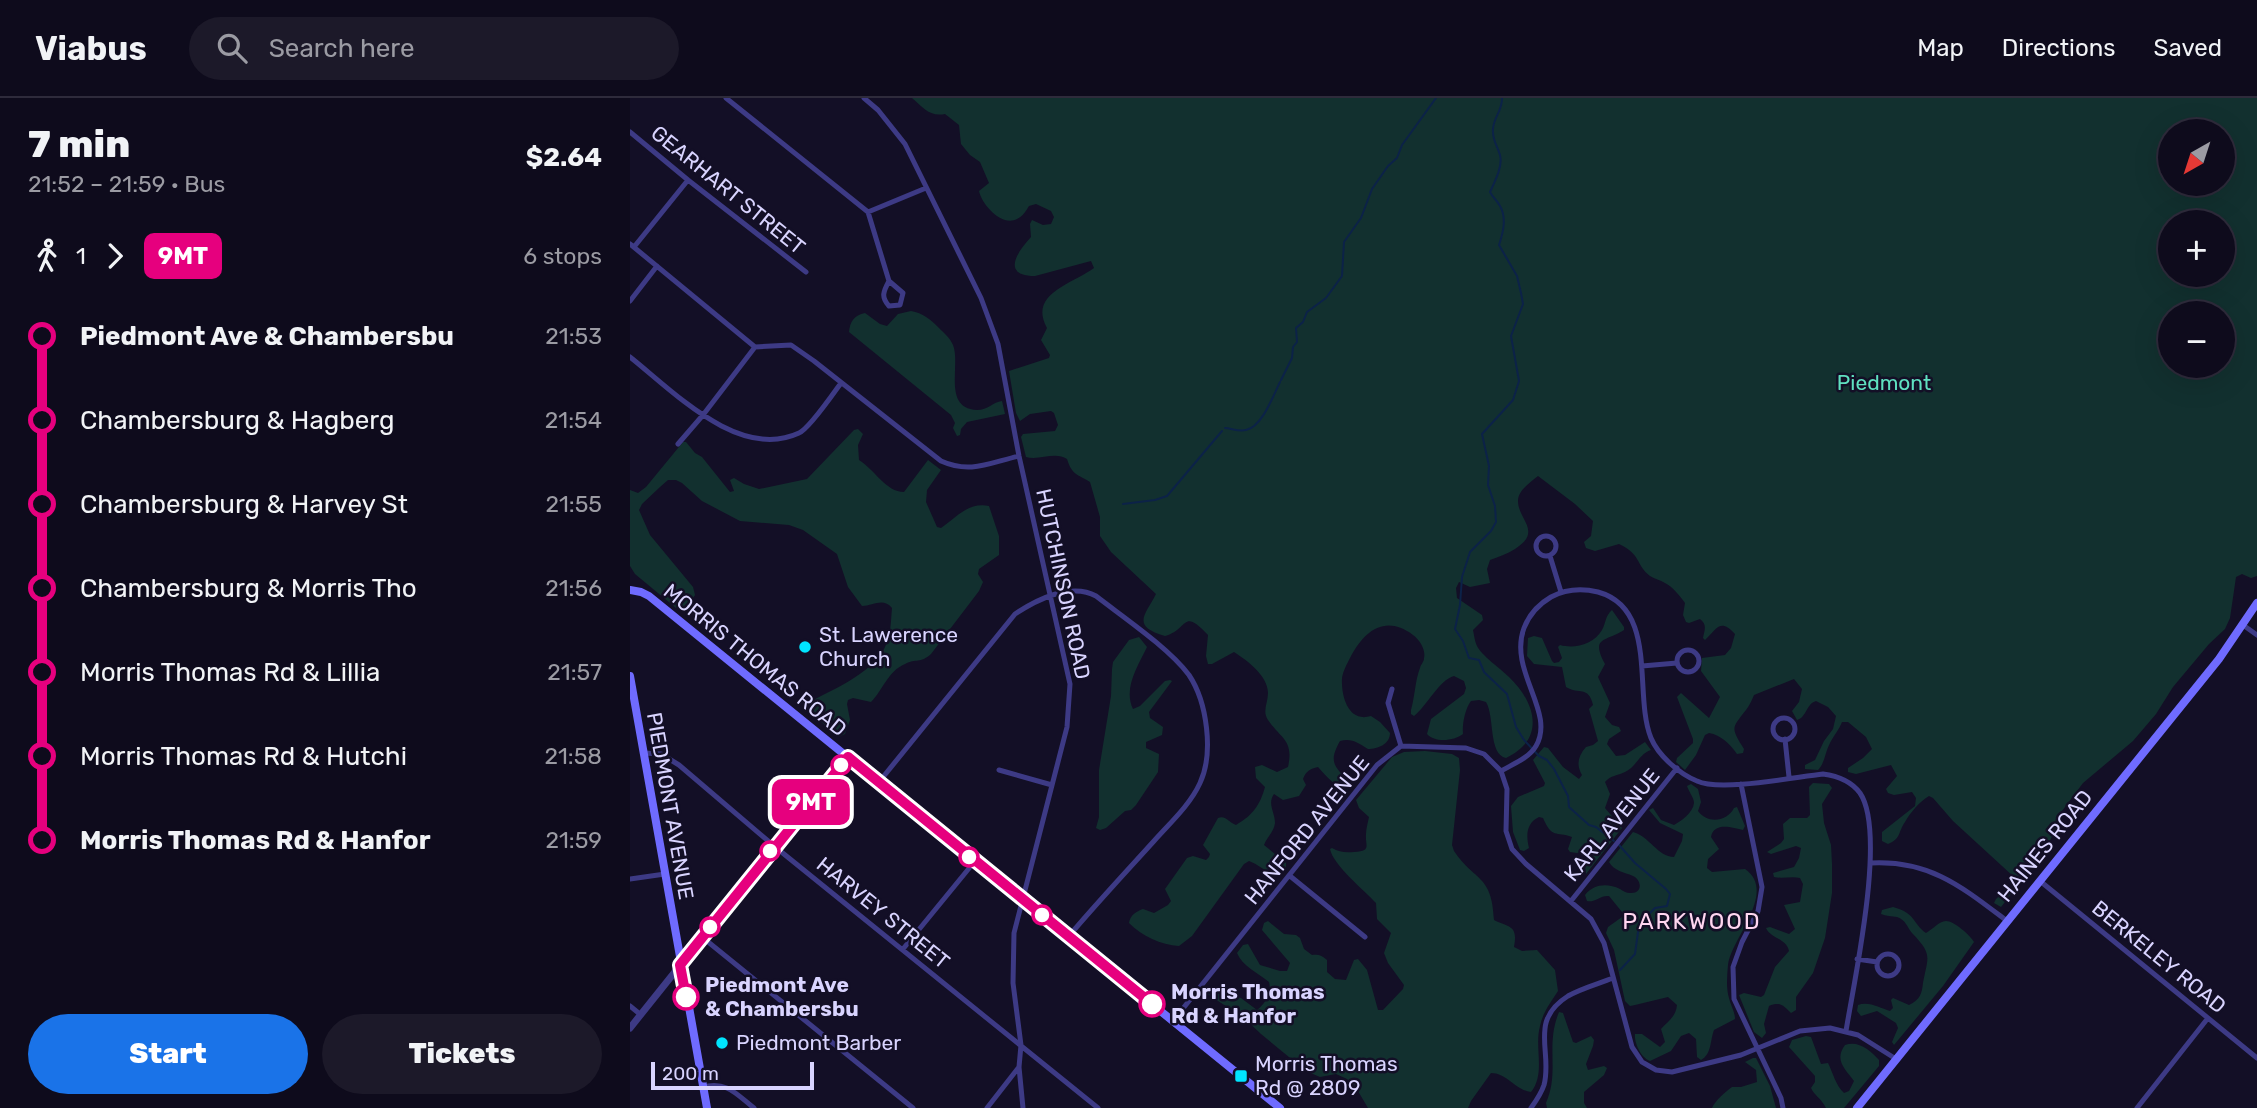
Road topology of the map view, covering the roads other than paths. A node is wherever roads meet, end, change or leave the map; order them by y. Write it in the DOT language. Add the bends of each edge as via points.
graph roads {
  1 [pos="726,98"];
  2 [pos="864,98"];
  3 [pos="630,132"];
  4 [pos="688,180"];
  5 [pos="926,188"];
  6 [pos="868,212"];
  7 [pos="632,245"];
  8 [pos="657,266"];
  9 [pos="806,272"];
  10 [pos="888,281"];
  11 [pos="630,301"];
  12 [pos="755,347"];
  13 [pos="630,357"];
  14 [pos="841,383"];
  15 [pos="703,415"];
  16 [pos="678,444"];
  17 [pos="1019,456"];
  18 [pos="1550,556"];
  19 [pos="630,590"];
  20 [pos="1561,592"];
  21 [pos="1051,597"];
  22 [pos="2257,603"];
  23 [pos="2244,625"];
  24 [pos="2257,635"];
  25 [pos="1677,663"];
  26 [pos="1642,666"];
  27 [pos="630,677"];
  28 [pos="1392,689"];
  29 [pos="1785,739"];
  30 [pos="1401,746"];
  31 [pos="643,753"];
  32 [pos="848,757"];
  33 [pos="1677,768"];
  34 [pos="999,770"];
  35 [pos="1501,771"];
  36 [pos="1789,778"];
  37 [pos="879,782"];
  38 [pos="1741,784"];
  39 [pos="1052,785"];
  40 [pos="774,846"];
  41 [pos="975,861"];
  42 [pos="1871,863"];
  43 [pos="664,874"];
  44 [pos="1290,876"];
  45 [pos="630,879"];
  46 [pos="2040,881"];
  47 [pos="1023,899"];
  48 [pos="1572,901"];
  49 [pos="2007,921"];
  50 [pos="1069,936"];
  51 [pos="702,937"];
  52 [pos="1365,937"];
  53 [pos="903,949"];
  54 [pos="1857,958"];
  55 [pos="1877,962"];
  56 [pos="680,965"];
  57 [pos="1613,978"];
  58 [pos="630,1006"];
  59 [pos="641,1015"];
  60 [pos="2208,1018"];
  61 [pos="1173,1021"];
  62 [pos="630,1028"];
  63 [pos="1846,1031"];
  64 [pos="1021,1045"];
  65 [pos="1758,1049"];
  66 [pos="2257,1058"];
  67 [pos="1896,1059"];
  68 [pos="1019,1067"];
  69 [pos="703,1087"];
  70 [pos="707,1108"];
  71 [pos="754,1108"];
  72 [pos="913,1108"];
  73 [pos="987,1108"];
  74 [pos="1023,1108"];
  75 [pos="1098,1108"];
  76 [pos="1280,1108"];
  77 [pos="1531,1108"];
  78 [pos="1783,1108"];
  79 [pos="1857,1108"];
  80 [pos="2137,1108"];
  1 -- 6 [label="street"];
  2 -- 5 [label="street, HUTCHINSON ROAD" via="905,144"];
  3 -- 4 [label="street, GEARHART STREET"];
  4 -- 7 [label="street"];
  4 -- 9 [label="street, GEARHART STREET"];
  5 -- 6 [label="street"];
  5 -- 17 [label="street, HUTCHINSON ROAD" via="981,298 998,344"];
  6 -- 10 [label="street"];
  7 -- 8 [label="street"];
  8 -- 11 [label="street"];
  8 -- 12 [label="street"];
  10 -- 10 [label="street" via="883,300 889,306 900,305 903,293"];
  12 -- 14 [label="street" via="791,345"];
  12 -- 15 [label="street"];
  13 -- 15 [label="street"];
  14 -- 15 [label="street" via="802,433 781,439 736,433"];
  14 -- 17 [label="street" via="954,467 967,469"];
  15 -- 16 [label="street"];
  17 -- 21 [label="street, HUTCHINSON ROAD"];
  18 -- 20 [label="street"];
  19 -- 32 [label="main road, MORRIS THOMAS ROAD" via="649,596"];
  20 -- 26 [label="street" via="1595,591 1622,607 1634,624"];
  20 -- 35 [label="street" via="1533,612 1520,642 1522,666 1540,717 1539,738 1530,754"];
  21 -- 37 [label="street" via="1015,614"];
  21 -- 39 [label="street, HUTCHINSON ROAD" via="1070,684 1068,727"];
  21 -- 50 [label="street" via="1088,591 1172,656 1189,675 1207,725 1200,782 1183,809"];
  22 -- 23 [label="main road, HAINES ROAD"];
  23 -- 24 [label="street"];
  23 -- 46 [label="main road, HAINES ROAD"];
  25 -- 25 [label="street" via="1689,672 1698,659 1684,650"];
  25 -- 26 [label="street"];
  26 -- 33 [label="street" via="1650,735"];
  27 -- 31 [label="main road, PIEDMONT AVENUE"];
  28 -- 30 [label="street" via="1388,704"];
  29 -- 29 [label="street" via="1794,728 1792,721 1782,718 1773,732"];
  29 -- 36 [label="street"];
  30 -- 35 [label="street" via="1465,748 1484,754"];
  30 -- 44 [label="street, HANFORD AVENUE" via="1377,765"];
  31 -- 40 [label="street, HARVEY STREET" via="661,754 679,765"];
  31 -- 43 [label="main road, PIEDMONT AVENUE"];
  32 -- 37 [label="main road, MORRIS THOMAS ROAD"];
  32 -- 40 [label="street"];
  33 -- 38 [label="street" via="1707,785"];
  33 -- 48 [label="street, KARL AVENUE"];
  34 -- 39 [label="street"];
  35 -- 48 [label="street" via="1512,849"];
  36 -- 38 [label="street"];
  36 -- 42 [label="street" via="1823,774 1854,787 1868,816"];
  37 -- 41 [label="main road, MORRIS THOMAS ROAD"];
  38 -- 65 [label="street" via="1762,887 1758,911 1737,954 1732,983 1734,999"];
  39 -- 47 [label="street, HUTCHINSON ROAD"];
  40 -- 51 [label="street"];
  40 -- 53 [label="street, HARVEY STREET"];
  41 -- 47 [label="main road, MORRIS THOMAS ROAD"];
  41 -- 53 [label="street"];
  42 -- 49 [label="street" via="1932,871 1964,888"];
  42 -- 54 [label="street"];
  43 -- 45 [label="street"];
  43 -- 56 [label="main road, PIEDMONT AVENUE"];
  44 -- 52 [label="street"];
  44 -- 61 [label="street, HANFORD AVENUE"];
  46 -- 49 [label="main road, HAINES ROAD"];
  46 -- 60 [label="street, BERKELEY ROAD"];
  47 -- 50 [label="main road, MORRIS THOMAS ROAD"];
  47 -- 64 [label="street, HUTCHINSON ROAD" via="1014,933 1013,983"];
  48 -- 57 [label="street" via="1591,919 1604,943"];
  49 -- 67 [label="main road, HAINES ROAD"];
  50 -- 61 [label="main road, MORRIS THOMAS ROAD"];
  51 -- 56 [label="street"];
  51 -- 72 [label="street"];
  53 -- 64 [label="street, HARVEY STREET"];
  54 -- 55 [label="street"];
  54 -- 63 [label="street"];
  55 -- 55 [label="street" via="1883,975 1894,974 1898,968 1897,958 1891,954"];
  56 -- 59 [label="street"];
  56 -- 69 [label="main road, PIEDMONT AVENUE"];
  57 -- 65 [label="street" via="1632,1047 1642,1062 1656,1070 1672,1072"];
  57 -- 77 [label="street" via="1566,998 1553,1010 1543,1040 1545,1083"];
  58 -- 59 [label="street"];
  59 -- 62 [label="street"];
  60 -- 66 [label="street, BERKELEY ROAD"];
  60 -- 80 [label="street"];
  61 -- 76 [label="main road, MORRIS THOMAS ROAD"];
  63 -- 65 [label="street" via="1800,1031"];
  63 -- 67 [label="street"];
  64 -- 68 [label="street, HUTCHINSON ROAD"];
  64 -- 75 [label="street, HARVEY STREET"];
  65 -- 78 [label="street"];
  67 -- 79 [label="main road, HAINES ROAD"];
  68 -- 73 [label="street"];
  68 -- 74 [label="street, HUTCHINSON ROAD"];
  69 -- 70 [label="main road, PIEDMONT AVENUE"];
  69 -- 71 [label="street" via="728,1087"];
}
